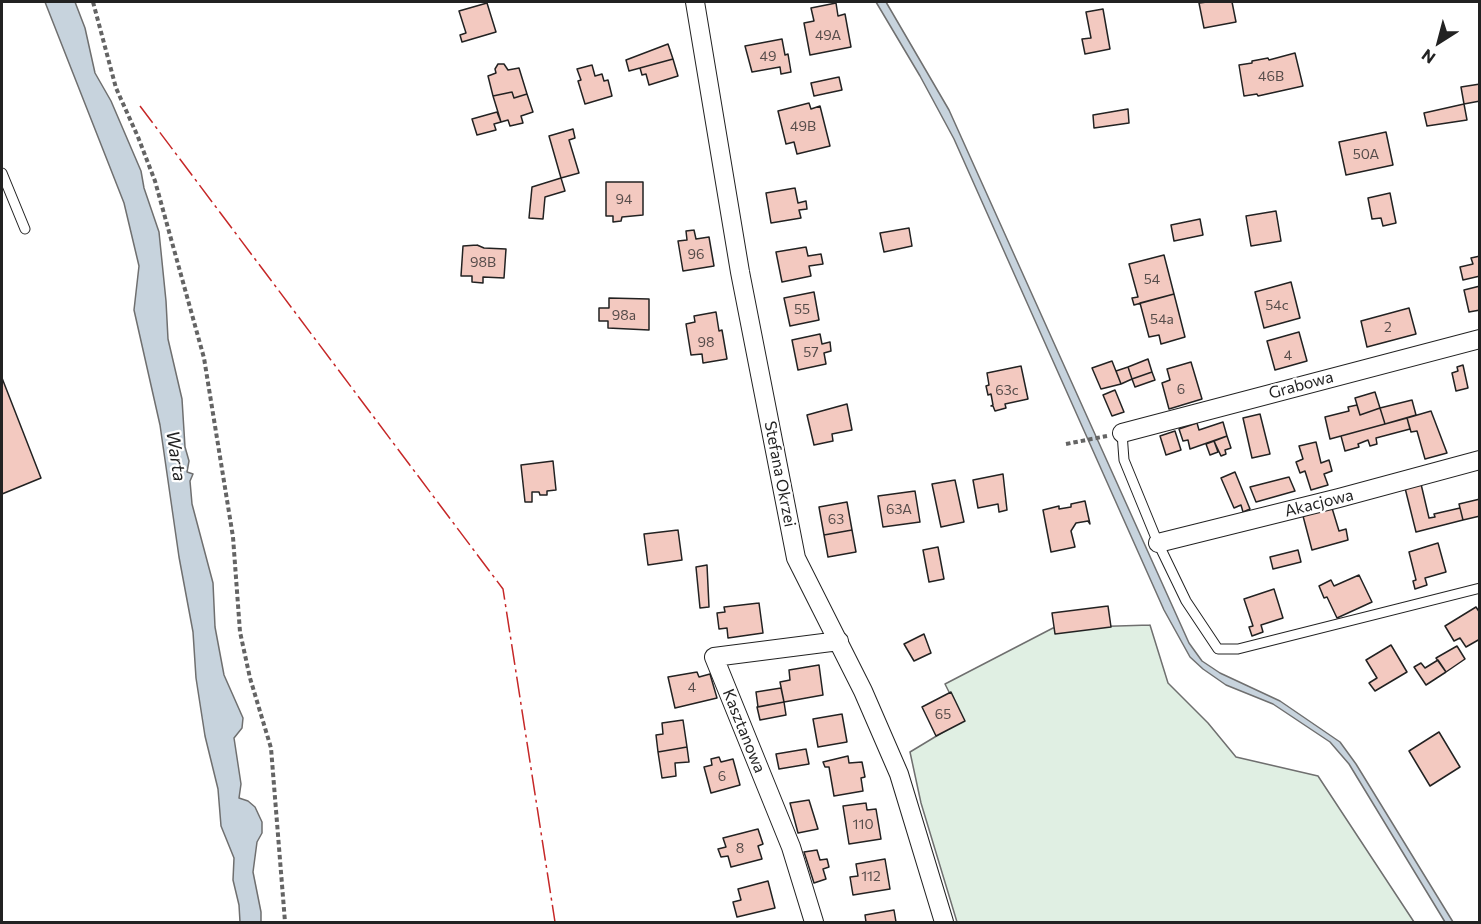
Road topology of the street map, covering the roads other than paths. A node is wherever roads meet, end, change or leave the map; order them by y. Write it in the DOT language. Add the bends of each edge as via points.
graph roads {
  1 [pos="695,2"];
  2 [pos="2,173"];
  3 [pos="25,229"];
  4 [pos="1479,339"];
  5 [pos="1118,434"];
  6 [pos="1479,460"];
  7 [pos="1158,543"];
  8 [pos="1479,588"];
  9 [pos="839,641"];
  10 [pos="814,922"];
  11 [pos="944,922"];
  1 -- 9 [label="street, Stefana Okrzei" via="740,272 796,558"];
  2 -- 3 [label="lane"];
  4 -- 5 [label="street, Grabowa"];
  5 -- 7 [label="lane" via="1124,460"];
  6 -- 7 [label="street, Akacjowa"];
  7 -- 8 [label="lane" via="1186,601 1218,649 1238,649"];
  9 -- 10 [label="street, Kasztanowa" via="714,657 791,847"];
  9 -- 11 [label="street, Stefana Okrzei" via="899,774"];
}
